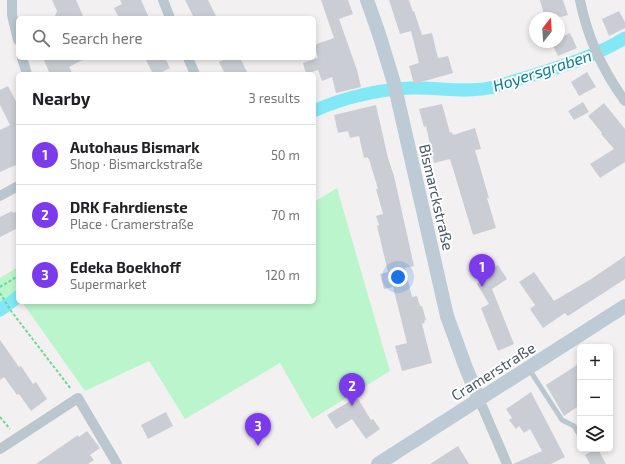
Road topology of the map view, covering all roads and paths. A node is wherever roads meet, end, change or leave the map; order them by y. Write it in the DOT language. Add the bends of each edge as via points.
graph roads {
  1 [pos="12,0"];
  2 [pos="162,0"];
  3 [pos="367,0"];
  4 [pos="580,0"];
  5 [pos="169,16"];
  6 [pos="16,32"];
  7 [pos="23,60"];
  8 [pos="189,60"];
  9 [pos="26,72"];
  10 [pos="194,72"];
  11 [pos="625,100"];
  12 [pos="16,187"];
  13 [pos="0,196"];
  14 [pos="16,277"];
  15 [pos="0,287"];
  16 [pos="0,293"];
  17 [pos="625,306"];
  18 [pos="528,368"];
  19 [pos="78,398"];
  20 [pos="479,399"];
  21 [pos="0,417"];
  22 [pos="577,431"];
  23 [pos="18,437"];
  24 [pos="0,449"];
  25 [pos="117,464"];
  26 [pos="378,464"];
  27 [pos="507,464"];
  1 -- 6 [label="street"];
  2 -- 5 [label="street"];
  3 -- 20 [label="main road, Bismarckstraße" via="395,90 448,316"];
  4 -- 11 [label="street" via="600,60 613,85"];
  7 -- 9 [label="street"];
  8 -- 10 [label="street"];
  12 -- 13 [label="street"];
  14 -- 15 [label="path"];
  16 -- 19 [label="path"];
  17 -- 18 [label="main road, Cramerstraße"];
  18 -- 20 [label="main road, Cramerstraße"];
  18 -- 22 [label="lane" via="562,420 574,426"];
  19 -- 23 [label="street"];
  19 -- 25 [label="street"];
  20 -- 26 [label="main road, Cramerstraße"];
  20 -- 27 [label="street"];
  21 -- 23 [label="path"];
  23 -- 24 [label="street"];
}
